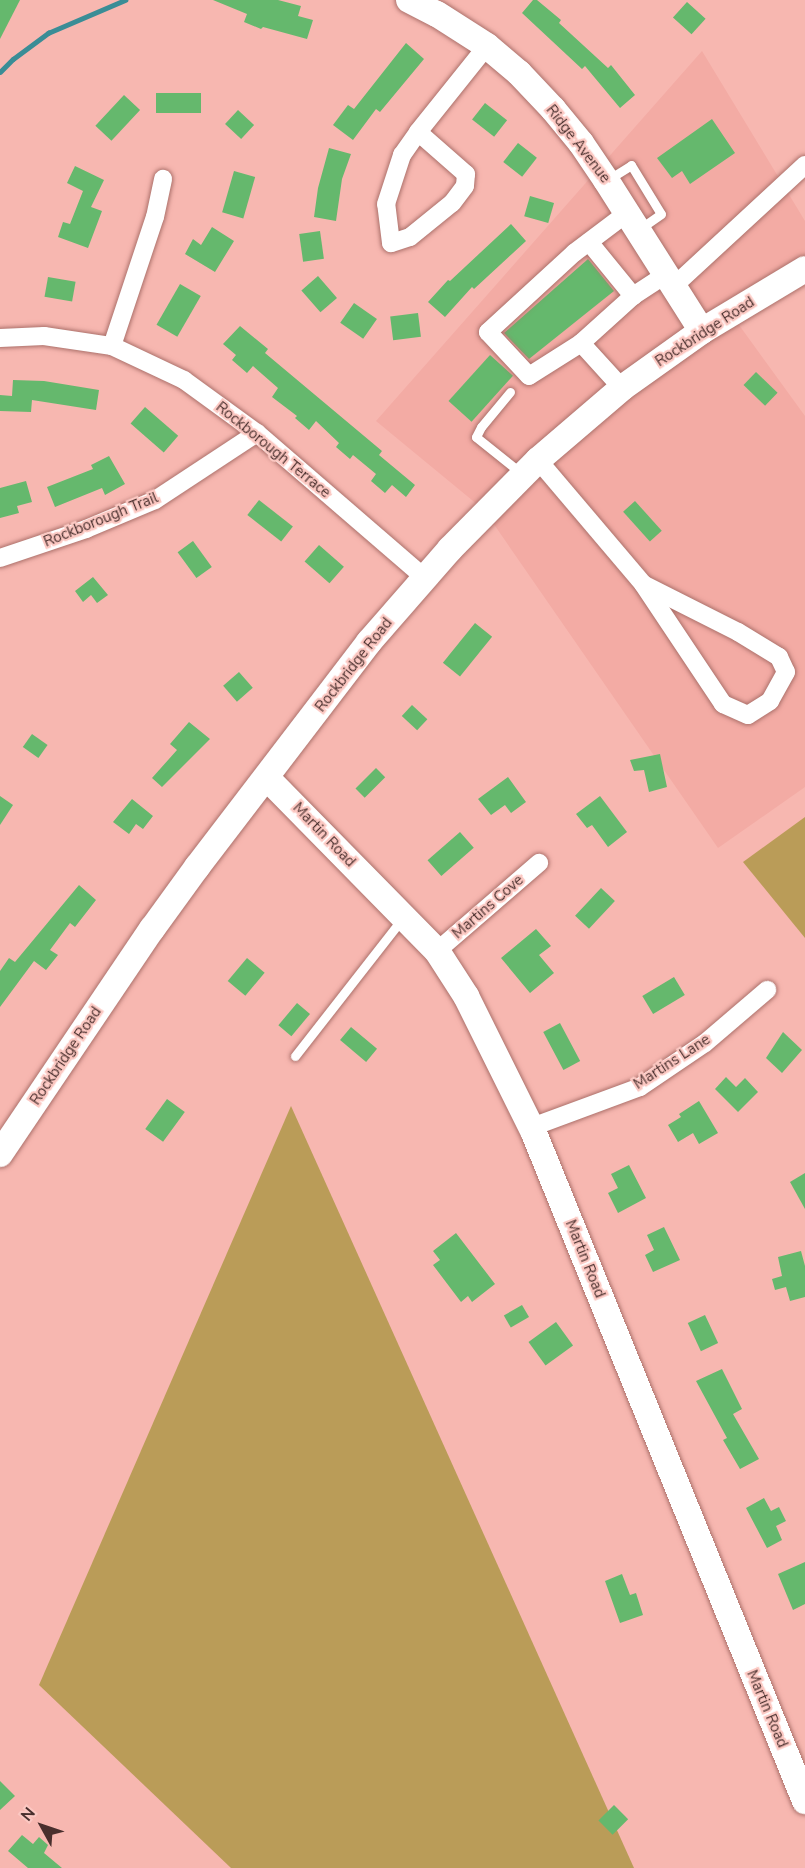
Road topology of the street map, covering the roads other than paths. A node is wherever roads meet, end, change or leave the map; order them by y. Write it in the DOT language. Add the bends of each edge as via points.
graph roads {
  1 [pos="409,0"];
  2 [pos="487,46"];
  3 [pos="418,132"];
  4 [pos="805,165"];
  5 [pos="163,179"];
  6 [pos="606,180"];
  7 [pos="633,221"];
  8 [pos="589,242"];
  9 [pos="805,269"];
  10 [pos="671,279"];
  11 [pos="633,296"];
  12 [pos="702,331"];
  13 [pos="0,339"];
  14 [pos="581,343"];
  15 [pos="112,346"];
  16 [pos="622,388"];
  17 [pos="510,392"];
  18 [pos="257,433"];
  19 [pos="531,467"];
  20 [pos="0,558"];
  21 [pos="425,578"];
  22 [pos="643,584"];
  23 [pos="267,778"];
  24 [pos="539,863"];
  25 [pos="404,917"];
  26 [pos="437,951"];
  27 [pos="767,990"];
  28 [pos="295,1056"];
  29 [pos="531,1127"];
  30 [pos="4,1138"];
  31 [pos="805,1801"];
  1 -- 2 [label="street, Ridge Avenue"];
  2 -- 3 [label="street"];
  2 -- 6 [label="street, Ridge Avenue" via="553,110"];
  3 -- 3 [label="street" via="402,156 386,204 391,243 410,237 452,203 465,186 466,174"];
  4 -- 10 [label="street"];
  5 -- 15 [label="street" via="155,218"];
  6 -- 7 [label="street, Ridge Avenue"];
  6 -- 7 [label="lane" via="631,165 662,214"];
  7 -- 8 [label="street"];
  7 -- 10 [label="street, Ridge Avenue"];
  8 -- 11 [label="street"];
  8 -- 14 [label="street" via="488,332 529,376"];
  9 -- 12 [label="street, Rockbridge Road"];
  10 -- 11 [label="street"];
  10 -- 12 [label="street, Ridge Avenue"];
  11 -- 14 [label="street"];
  12 -- 16 [label="street, Rockbridge Road"];
  13 -- 15 [label="street, Rockborough Terrace" via="44,336"];
  14 -- 16 [label="street"];
  15 -- 18 [label="street, Rockborough Terrace" via="184,381"];
  16 -- 19 [label="street, Rockbridge Road"];
  17 -- 19 [label="lane" via="476,437"];
  18 -- 20 [label="street, Rockborough Trail" via="155,500"];
  18 -- 21 [label="street, Rockborough Terrace"];
  19 -- 21 [label="street, Rockbridge Road"];
  19 -- 22 [label="street"];
  21 -- 23 [label="street, Rockbridge Road" via="369,642"];
  22 -- 22 [label="street" via="723,704 748,715 770,701 786,672 779,657"];
  23 -- 25 [label="street, Martin Road"];
  23 -- 30 [label="street, Rockbridge Road" via="152,929"];
  24 -- 26 [label="street, Martins Cove"];
  25 -- 26 [label="street, Martin Road"];
  25 -- 28 [label="lane"];
  26 -- 29 [label="street, Martin Road" via="466,996"];
  27 -- 29 [label="street, Martins Lane" via="705,1043 640,1087"];
  29 -- 31 [label="street, Martin Road"];
}
